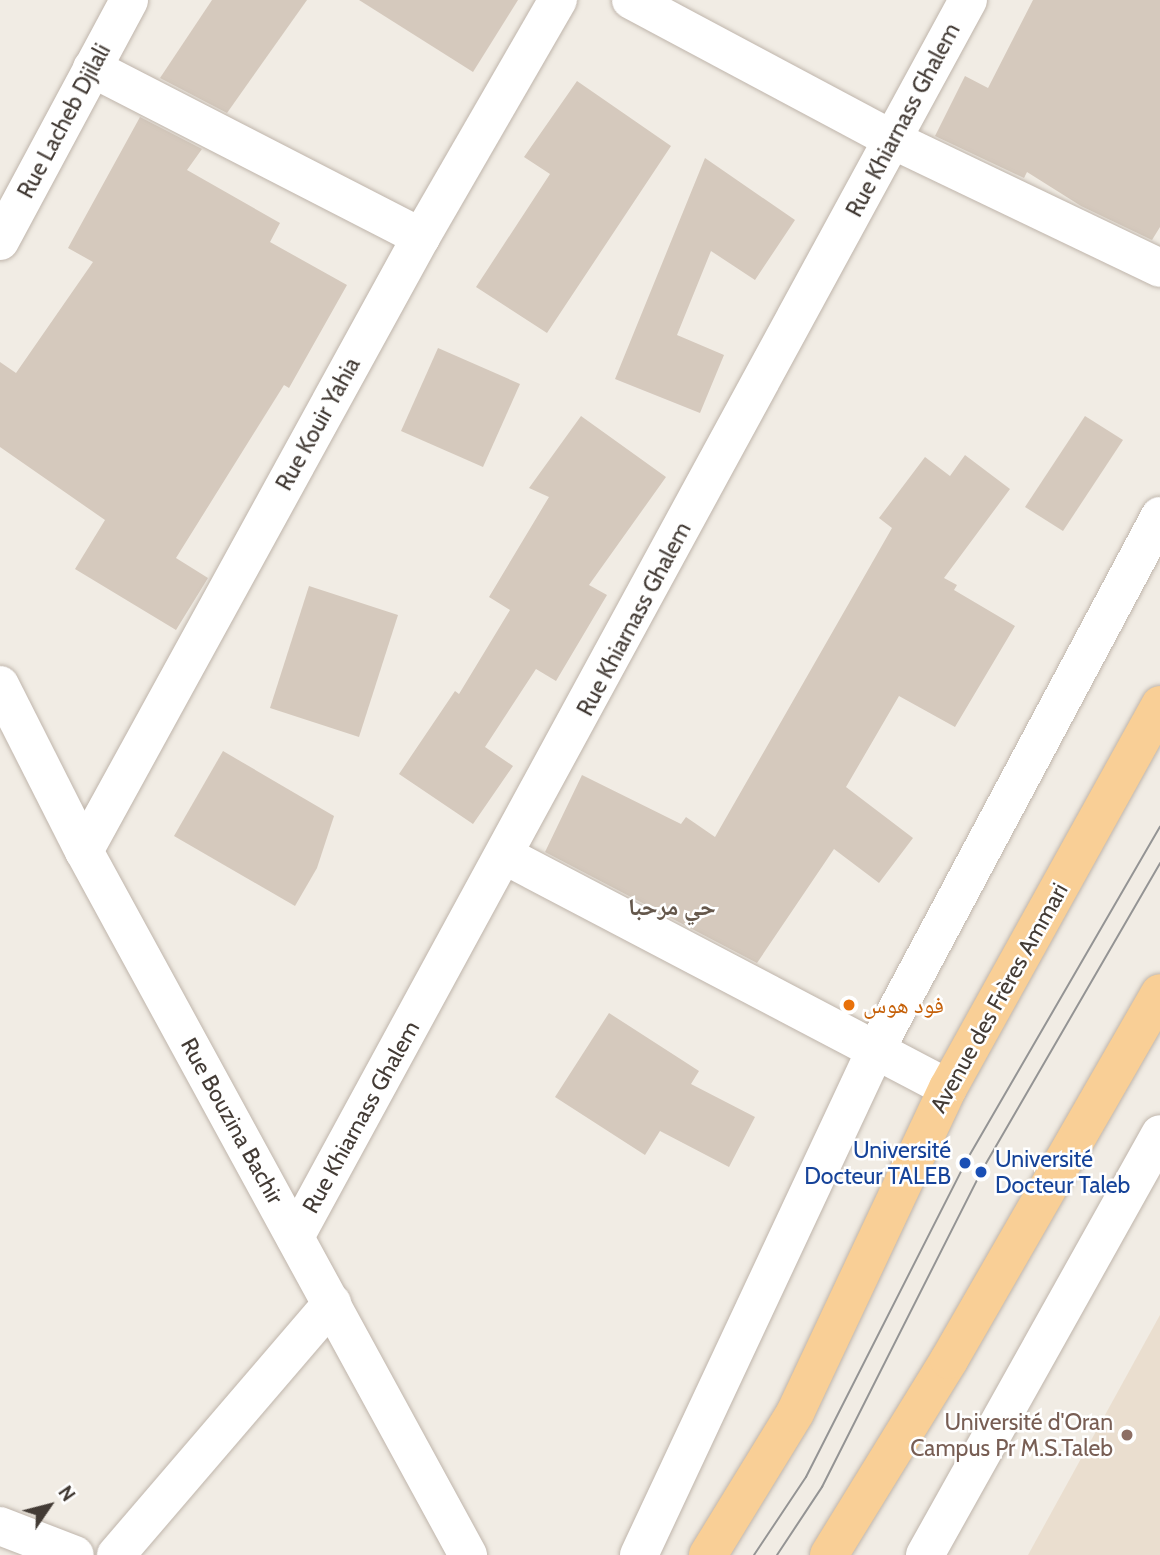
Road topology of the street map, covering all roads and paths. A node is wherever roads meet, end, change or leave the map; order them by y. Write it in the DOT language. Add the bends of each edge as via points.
graph roads {
  1 [pos="129,0"];
  2 [pos="558,0"];
  3 [pos="631,0"];
  4 [pos="968,0"];
  5 [pos="92,68"];
  6 [pos="893,140"];
  7 [pos="421,237"];
  8 [pos="0,241"];
  9 [pos="1160,268"];
  10 [pos="1160,516"];
  11 [pos="0,685"];
  12 [pos="1160,705"];
  13 [pos="84,851"];
  14 [pos="506,856"];
  15 [pos="1160,992"];
  16 [pos="876,1049"];
  17 [pos="948,1088"];
  18 [pos="1160,1134"];
  19 [pos="295,1237"];
  20 [pos="332,1303"];
  21 [pos="0,1526"];
  22 [pos="75,1555"];
  23 [pos="116,1555"];
  24 [pos="468,1555"];
  25 [pos="639,1555"];
  26 [pos="708,1555"];
  27 [pos="829,1555"];
  28 [pos="925,1555"];
  1 -- 5 [label="street, Rue Lacheb Djilali"];
  2 -- 7 [label="street, Rue Kouir Yahia"];
  3 -- 6 [label="street"];
  4 -- 6 [label="street, Rue Khiarnass Ghalem"];
  5 -- 7 [label="street"];
  5 -- 8 [label="street, Rue Lacheb Djilali"];
  6 -- 9 [label="street"];
  6 -- 14 [label="street, Rue Khiarnass Ghalem"];
  7 -- 13 [label="street, Rue Kouir Yahia"];
  10 -- 16 [label="street"];
  11 -- 13 [label="street, Rue Bouzina Bachir"];
  12 -- 17 [label="main road, Avenue des Frères Ammari"];
  13 -- 19 [label="street, Rue Bouzina Bachir"];
  14 -- 16 [label="street"];
  14 -- 19 [label="street, Rue Khiarnass Ghalem"];
  15 -- 27 [label="main road" via="948,1360"];
  16 -- 17 [label="street"];
  16 -- 25 [label="street"];
  17 -- 26 [label="main road, Avenue des Frères Ammari" via="795,1413"];
  18 -- 28 [label="street"];
  19 -- 20 [label="street, Rue Bouzina Bachir"];
  20 -- 23 [label="street"];
  20 -- 24 [label="street, Rue Bouzina Bachir"];
  21 -- 22 [label="street"];
}
